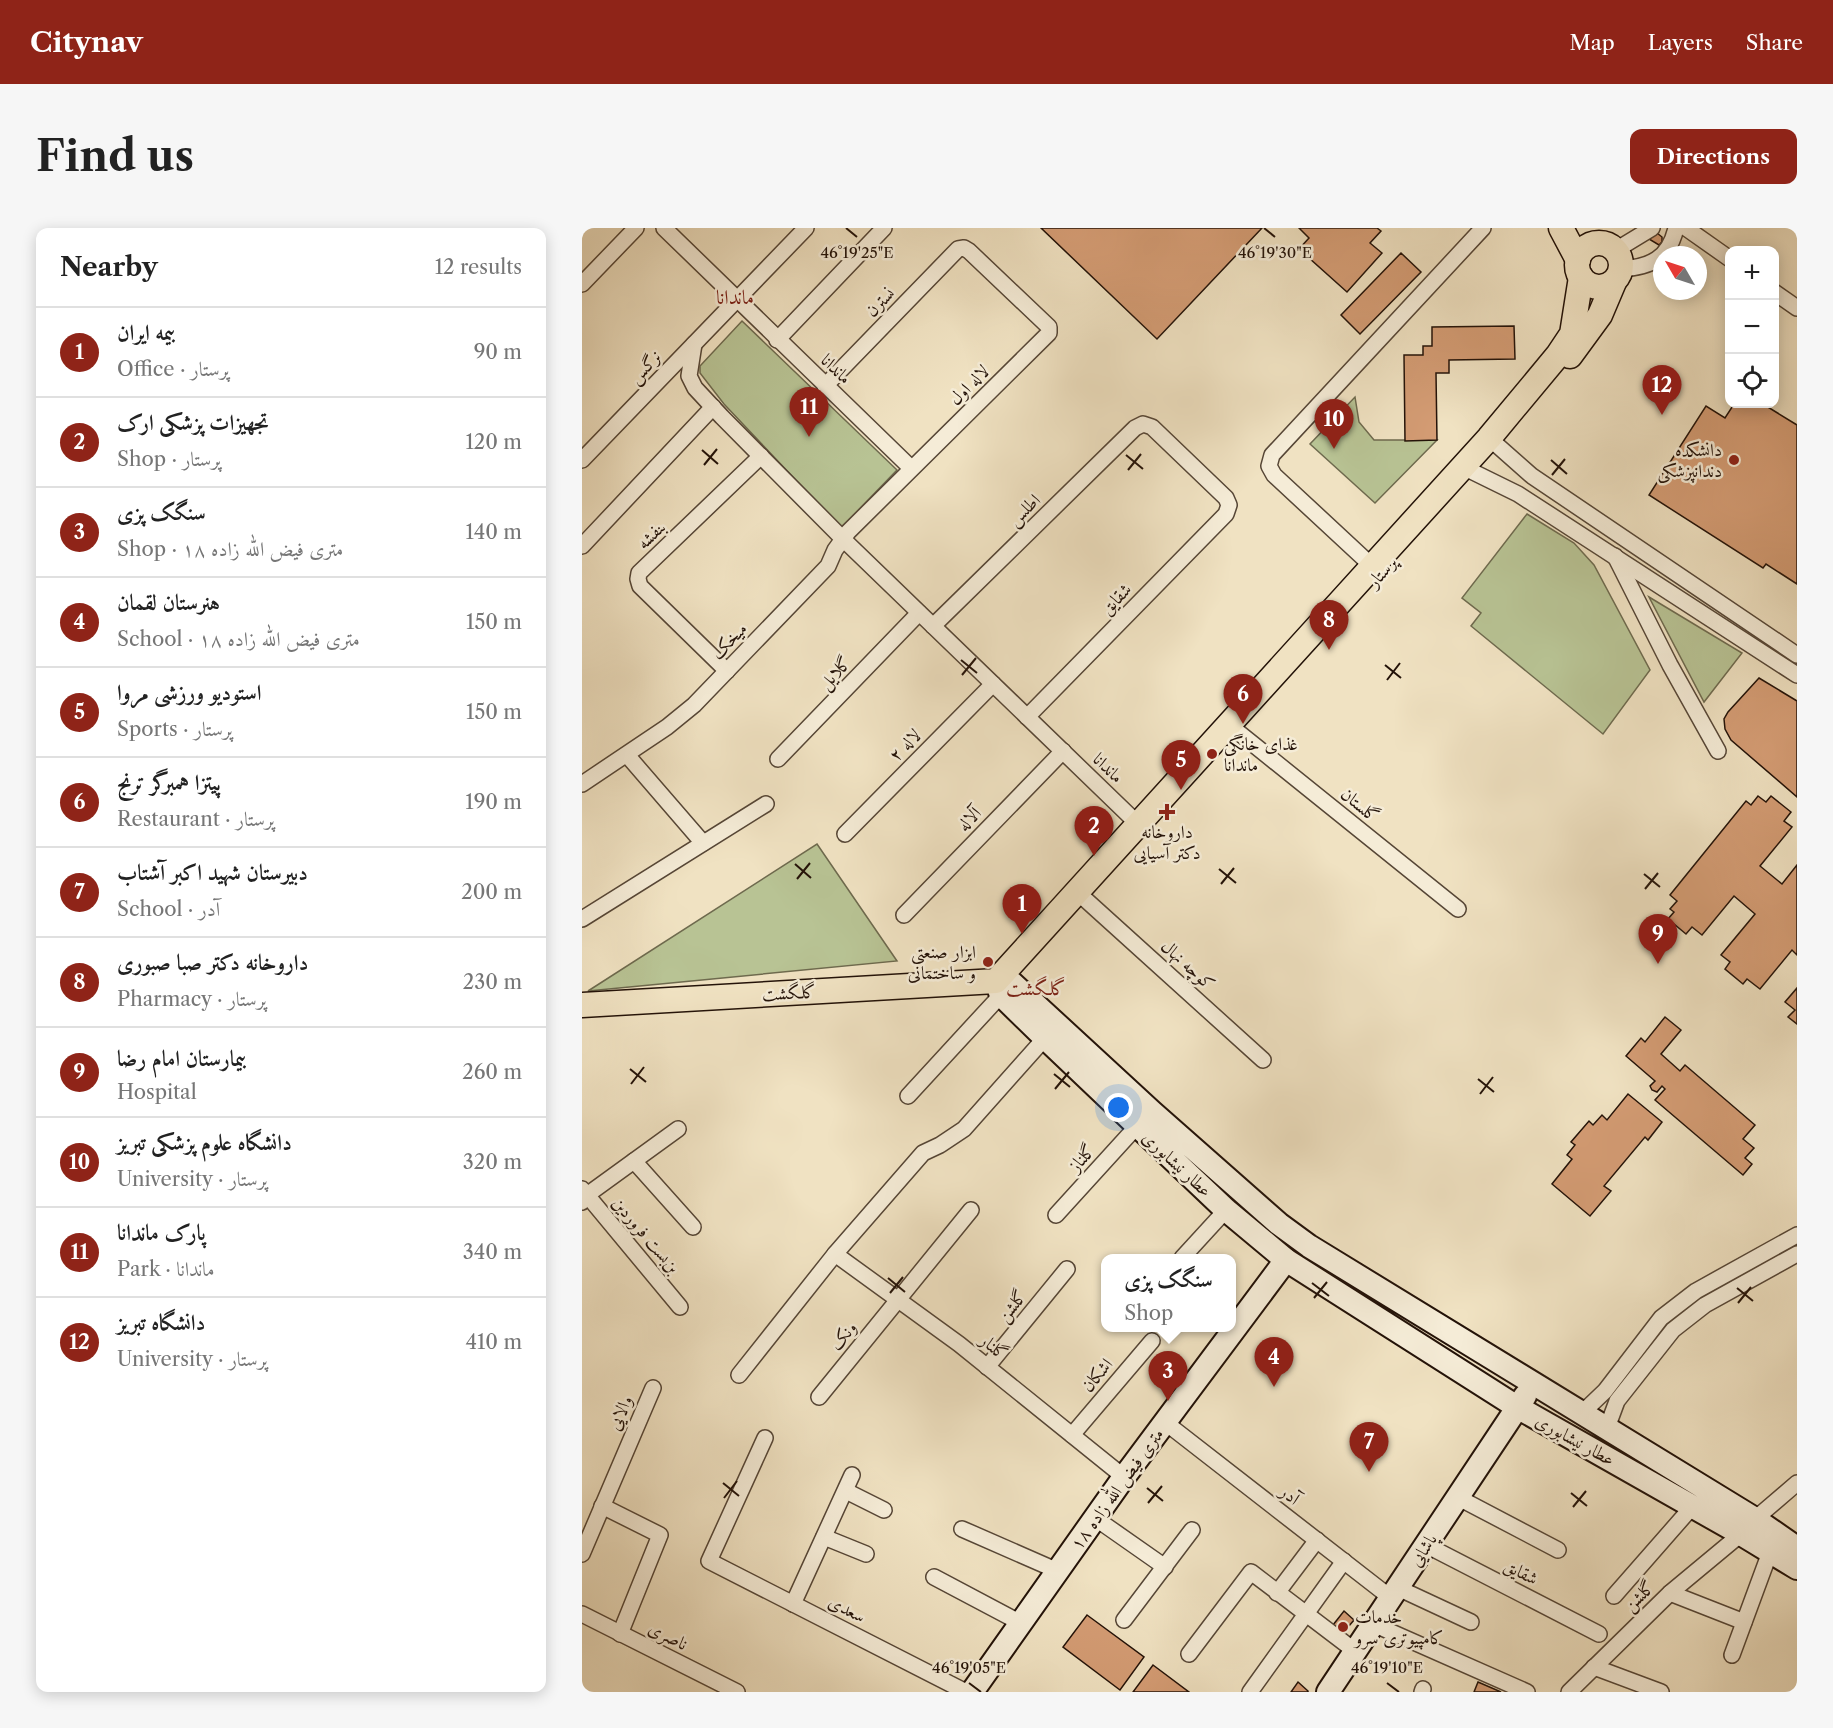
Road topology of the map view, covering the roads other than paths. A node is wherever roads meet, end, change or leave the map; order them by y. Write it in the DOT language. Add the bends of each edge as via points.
graph roads {
  1 [pos="636,228"];
  2 [pos="664,228"];
  3 [pos="806,228"];
  4 [pos="884,228"];
  5 [pos="1483,228"];
  6 [pos="1561,228"];
  7 [pos="1597,228"];
  8 [pos="1652,228"];
  9 [pos="1676,228"];
  10 [pos="1686,228"];
  11 [pos="964,248"];
  12 [pos="1725,255"];
  13 [pos="1616,263"];
  14 [pos="1579,268"];
  15 [pos="582,284"];
  16 [pos="1779,295"];
  17 [pos="736,300"];
  18 [pos="1797,308"];
  19 [pos="777,340"];
  20 [pos="694,344"];
  21 [pos="825,386"];
  22 [pos="713,407"];
  23 [pos="1492,441"];
  24 [pos="761,456"];
  25 [pos="582,460"];
  26 [pos="911,468"];
  27 [pos="1467,469"];
  28 [pos="1229,505"];
  29 [pos="843,539"];
  30 [pos="1625,541"];
  31 [pos="582,546"];
  32 [pos="1615,556"];
  33 [pos="1372,566"];
  34 [pos="919,613"];
  35 [pos="933,626"];
  36 [pos="1797,655"];
  37 [pos="727,671"];
  38 [pos="1797,675"];
  39 [pos="993,684"];
  40 [pos="1027,717"];
  41 [pos="1238,732"];
  42 [pos="1063,751"];
  43 [pos="1718,751"];
  44 [pos="627,755"];
  45 [pos="778,759"];
  46 [pos="582,784"];
  47 [pos="766,804"];
  48 [pos="1138,824"];
  49 [pos="844,834"];
  50 [pos="703,843"];
  51 [pos="1086,900"];
  52 [pos="1458,909"];
  53 [pos="904,915"];
  54 [pos="582,920"];
  55 [pos="1003,986"];
  56 [pos="582,1005"];
  57 [pos="1045,1038"];
  58 [pos="1263,1060"];
  59 [pos="908,1096"];
  60 [pos="1137,1126"];
  61 [pos="678,1129"];
  62 [pos="634,1161"];
  63 [pos="584,1196"];
  64 [pos="971,1210"];
  65 [pos="1226,1210"];
  66 [pos="1056,1215"];
  67 [pos="693,1227"];
  68 [pos="1797,1235"];
  69 [pos="835,1254"];
  70 [pos="1186,1254"];
  71 [pos="1797,1254"];
  72 [pos="1286,1260"];
  73 [pos="1066,1269"];
  74 [pos="1696,1291"];
  75 [pos="898,1300"];
  76 [pos="1705,1305"];
  77 [pos="680,1307"];
  78 [pos="1236,1328"];
  79 [pos="1233,1332"];
  80 [pos="1152,1341"];
  81 [pos="987,1367"];
  82 [pos="739,1375"];
  83 [pos="1534,1383"];
  84 [pos="653,1388"];
  85 [pos="819,1397"];
  86 [pos="1517,1407"];
  87 [pos="1582,1413"];
  88 [pos="1166,1423"];
  89 [pos="1607,1428"];
  90 [pos="1072,1435"];
  91 [pos="765,1437"];
  92 [pos="852,1475"];
  93 [pos="1124,1477"];
  94 [pos="1797,1483"];
  95 [pos="846,1491"];
  96 [pos="1457,1497"];
  97 [pos="602,1506"];
  98 [pos="1692,1507"];
  99 [pos="884,1510"];
  100 [pos="1095,1518"];
  101 [pos="1748,1526"];
  102 [pos="962,1529"];
  103 [pos="1192,1530"];
  104 [pos="824,1537"];
  105 [pos="1317,1540"];
  106 [pos="1426,1545"];
  107 [pos="1797,1548"];
  108 [pos="1558,1550"];
  109 [pos="1770,1552"];
  110 [pos="582,1554"];
  111 [pos="866,1554"];
  112 [pos="1344,1561"];
  113 [pos="1165,1567"];
  114 [pos="1797,1568"];
  115 [pos="1058,1571"];
  116 [pos="934,1577"];
  117 [pos="1277,1593"];
  118 [pos="1394,1593"];
  119 [pos="1670,1593"];
  120 [pos="1614,1596"];
  121 [pos="793,1604"];
  122 [pos="582,1614"];
  123 [pos="1306,1614"];
  124 [pos="1124,1620"];
  125 [pos="1471,1622"];
  126 [pos="1744,1622"];
  127 [pos="1021,1623"];
  128 [pos="1373,1624"];
  129 [pos="620,1634"];
  130 [pos="1599,1634"];
  131 [pos="1355,1651"];
  132 [pos="1189,1654"];
  133 [pos="1731,1655"];
  134 [pos="1594,1667"];
  135 [pos="737,1692"];
  136 [pos="966,1692"];
  137 [pos="972,1692"];
  138 [pos="1250,1692"];
  139 [pos="1328,1692"];
  140 [pos="1527,1692"];
  141 [pos="1569,1692"];
  142 [pos="1661,1692"];
  1 -- 15 [label="street"];
  2 -- 17 [label="street, ماندانا"];
  3 -- 17 [label="street, نرگس"];
  4 -- 19 [label="street"];
  5 -- 33 [label="street" via="1272,455 1269,466 1274,475"];
  6 -- 14 [label="main road"];
  7 -- 13 [label="main road" via="1611,243"];
  8 -- 13 [label="street"];
  9 -- 13 [label="street" via="1670,244 1652,263 1642,267"];
  10 -- 12 [label="street"];
  11 -- 21 [label="street, نسترن" via="958,249"];
  11 -- 26 [label="street, لاله اول" via="1049,327 1049,333"];
  13 -- 14 [label="main road" via="1604,244 1591,245 1585,248"];
  13 -- 14 [label="main road" via="1608,286 1587,284"];
  13 -- 23 [label="main road, پرستار" via="1608,299 1590,330"];
  14 -- 23 [label="main road, پرستار" via="1572,334"];
  16 -- 18 [label="street"];
  17 -- 19 [label="street, ماندانا"];
  17 -- 20 [label="street, نرگس"];
  19 -- 21 [label="street, ماندانا"];
  20 -- 22 [label="street, ماندانا" via="689,376"];
  20 -- 25 [label="street, نرگس"];
  21 -- 26 [label="street, ماندانا"];
  22 -- 24 [label="street, ماندانا"];
  22 -- 31 [label="street"];
  23 -- 27 [label="main road, پرستار"];
  23 -- 30 [label="street" via="1532,476"];
  24 -- 29 [label="street, ماندانا"];
  24 -- 37 [label="street, بنفشه" via="639,573 638,579 640,586"];
  26 -- 29 [label="street"];
  27 -- 32 [label="street" via="1518,494"];
  27 -- 33 [label="main road, پرستار"];
  27 -- 41 [label="main road, پرستار"];
  28 -- 35 [label="street, اطلس" via="1161,435 1143,424"];
  28 -- 40 [label="street, شقایق" via="1226,514"];
  29 -- 34 [label="street, ماندانا"];
  29 -- 37 [label="street, میخک" via="828,566"];
  30 -- 32 [label="street"];
  30 -- 36 [label="street"];
  32 -- 38 [label="street"];
  32 -- 43 [label="street"];
  33 -- 48 [label="main road, پرستار"];
  34 -- 35 [label="street, ماندانا"];
  34 -- 45 [label="street, گلایل"];
  35 -- 39 [label="street, ماندانا"];
  37 -- 44 [label="street, میخک" via="694,705"];
  39 -- 40 [label="street, ماندانا"];
  39 -- 49 [label="street, لاله ۲"];
  40 -- 42 [label="street, ماندانا"];
  41 -- 51 [label="main road, پرستار"];
  41 -- 52 [label="street, گلستان"];
  42 -- 48 [label="street, ماندانا"];
  42 -- 53 [label="street, آلاله"];
  44 -- 46 [label="street, میخک"];
  44 -- 50 [label="street"];
  47 -- 50 [label="street"];
  48 -- 55 [label="main road, پرستار"];
  50 -- 54 [label="street"];
  51 -- 55 [label="main road, پرستار"];
  51 -- 58 [label="street, کوچه نهال"];
  55 -- 56 [label="main road, گلگشت"];
  55 -- 57 [label="main road, عطار نیشابوری"];
  55 -- 59 [label="street"];
  55 -- 83 [label="main road, عطار نیشابوری" via="1279,1224"];
  57 -- 60 [label="main road, عطار نیشابوری"];
  57 -- 69 [label="street" via="964,1129 923,1153"];
  60 -- 65 [label="main road, عطار نیشابوری"];
  60 -- 66 [label="street, گلناز"];
  61 -- 62 [label="street"];
  62 -- 63 [label="street"];
  62 -- 67 [label="street"];
  63 -- 77 [label="street, بن‌بست فروردین"];
  64 -- 75 [label="street, ونک"];
  65 -- 70 [label="street"];
  65 -- 72 [label="main road, عطار نیشابوری"];
  68 -- 74 [label="street"];
  69 -- 75 [label="street, گلنار"];
  69 -- 82 [label="street"];
  71 -- 76 [label="street"];
  72 -- 78 [label="main road, ۱۸ متری فیض الله زاده"];
  72 -- 86 [label="main road, عطار نیشابوری"];
  73 -- 81 [label="street, گلشن"];
  74 -- 76 [label="street"];
  74 -- 87 [label="street" via="1661,1318 1605,1391"];
  75 -- 81 [label="street, گلنار"];
  75 -- 85 [label="street, ونک"];
  76 -- 89 [label="street" via="1673,1330 1617,1401"];
  79 -- 88 [label="main road, ۱۸ متری فیض الله زاده"];
  80 -- 90 [label="street, اشکان"];
  81 -- 90 [label="street, گلنار"];
  83 -- 86 [label="main road, پاشایی"];
  83 -- 87 [label="main road, عطار نیشابوری"];
  84 -- 97 [label="street, والایی"];
  86 -- 96 [label="main road, پاشایی"];
  86 -- 98 [label="main road, عطار نیشابوری"];
  87 -- 89 [label="main road, عطار نیشابوری"];
  88 -- 93 [label="main road, ۱۸ متری فیض الله زاده"];
  88 -- 105 [label="street, آدر"];
  89 -- 101 [label="main road, عطار نیشابوری"];
  90 -- 93 [label="street, گلنار"];
  91 -- 121 [label="street, سعدی" via="709,1561"];
  92 -- 95 [label="street"];
  93 -- 100 [label="main road, ۱۸ متری فیض الله زاده"];
  94 -- 101 [label="street, گلشن"];
  95 -- 99 [label="street"];
  95 -- 104 [label="street"];
  96 -- 106 [label="main road, پاشایی"];
  96 -- 108 [label="street"];
  97 -- 110 [label="street, والایی"];
  97 -- 129 [label="street" via="660,1534"];
  98 -- 101 [label="main road, عطار نیشابوری"];
  98 -- 120 [label="street"];
  100 -- 113 [label="street"];
  100 -- 115 [label="main road, ۱۸ متری فیض الله زاده"];
  101 -- 107 [label="main road, عطار نیشابوری"];
  101 -- 109 [label="main road, عطار نیشابوری"];
  101 -- 119 [label="street, گلشن"];
  102 -- 115 [label="street"];
  103 -- 113 [label="street"];
  104 -- 111 [label="street"];
  104 -- 121 [label="street"];
  105 -- 112 [label="street, آدر"];
  105 -- 117 [label="street"];
  106 -- 118 [label="main road, پاشایی"];
  106 -- 130 [label="street, شقایق"];
  109 -- 114 [label="main road, عطار نیشابوری"];
  109 -- 126 [label="street"];
  112 -- 118 [label="street, آدر"];
  112 -- 123 [label="street"];
  113 -- 124 [label="street"];
  115 -- 127 [label="main road, ۱۸ متری فیض الله زاده"];
  116 -- 127 [label="street"];
  117 -- 123 [label="street"];
  117 -- 132 [label="street" via="1251,1572"];
  118 -- 125 [label="street, آدر"];
  118 -- 128 [label="main road, پاشایی"];
  119 -- 126 [label="street"];
  119 -- 134 [label="street, گلشن"];
  121 -- 136 [label="street, سعدی"];
  122 -- 129 [label="street, ناصری"];
  123 -- 131 [label="street"];
  123 -- 138 [label="street"];
  126 -- 133 [label="street"];
  127 -- 137 [label="main road, ۱۸ متری فیض الله زاده"];
  128 -- 131 [label="main road, پاشایی"];
  128 -- 140 [label="street"];
  129 -- 135 [label="street, ناصری"];
  131 -- 139 [label="main road, پاشایی"];
  134 -- 141 [label="street, گلشن"];
  134 -- 142 [label="street"];
}
